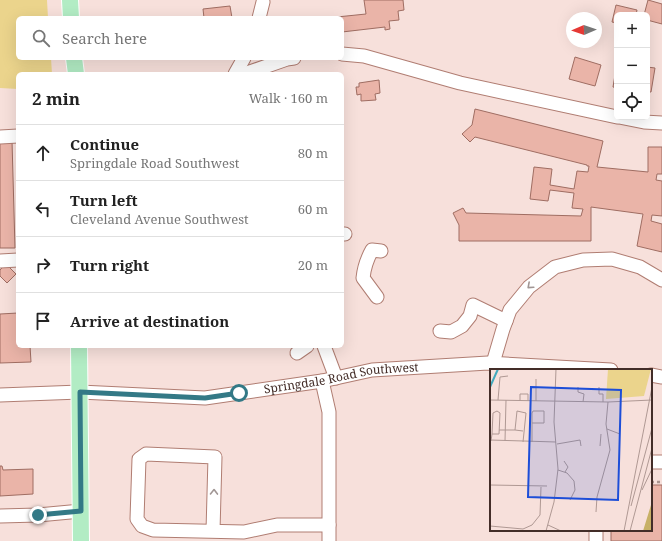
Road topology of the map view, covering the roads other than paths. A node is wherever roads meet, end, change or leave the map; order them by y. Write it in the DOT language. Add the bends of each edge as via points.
graph roads {
  1 [pos="70,0"];
  2 [pos="263,2"];
  3 [pos="71,16"];
  4 [pos="260,16"];
  5 [pos="344,54"];
  6 [pos="74,60"];
  7 [pos="243,60"];
  8 [pos="284,60"];
  9 [pos="76,72"];
  10 [pos="236,72"];
  11 [pos="250,72"];
  12 [pos="614,116"];
  13 [pos="634,120"];
  14 [pos="662,123"];
  15 [pos="16,136"];
  16 [pos="0,137"];
  17 [pos="381,251"];
  18 [pos="16,260"];
  19 [pos="0,261"];
  20 [pos="662,280"];
  21 [pos="377,297"];
  22 [pos="506,321"];
  23 [pos="440,331"];
  24 [pos="79,348"];
  25 [pos="325,348"];
  26 [pos="493,363"];
  27 [pos="594,369"];
  28 [pos="652,376"];
  29 [pos="662,377"];
  30 [pos="336,378"];
  31 [pos="322,382"];
  32 [pos="80,392"];
  33 [pos="0,395"];
  34 [pos="81,511"];
  35 [pos="0,516"];
  36 [pos="329,525"];
  37 [pos="213,531"];
  38 [pos="81,541"];
  39 [pos="329,541"];
  1 -- 3 [label="main road"];
  2 -- 4 [label="street"];
  5 -- 12 [label="street" via="364,56 460,83"];
  6 -- 9 [label="main road"];
  7 -- 10 [label="street"];
  8 -- 11 [label="street"];
  13 -- 14 [label="street"];
  15 -- 16 [label="street"];
  17 -- 21 [label="street" via="372,250 364,268 363,278"];
  18 -- 19 [label="street"];
  20 -- 22 [label="street, one-way" via="640,267 612,258 583,260 555,267 529,286 510,310"];
  22 -- 23 [label="street" via="472,305 470,316 462,326 451,332"];
  22 -- 26 [label="street"];
  24 -- 32 [label="main road"];
  25 -- 30 [label="street"];
  26 -- 27 [label="street, Springdale Road Southwest"];
  26 -- 30 [label="street, Springdale Road Southwest" via="372,370"];
  28 -- 29 [label="street"];
  30 -- 31 [label="street, Springdale Road Southwest"];
  31 -- 32 [label="street, Springdale Road Southwest" via="205,398"];
  31 -- 36 [label="street" via="329,412"];
  32 -- 33 [label="street, Springdale Road Southwest"];
  32 -- 34 [label="main road"];
  34 -- 35 [label="street"];
  34 -- 38 [label="main road"];
  36 -- 37 [label="street" via="277,525 244,532"];
  36 -- 39 [label="street"];
  37 -- 37 [label="street, one-way" via="215,457 146,454 139,459 137,519 142,526 153,530"];
}
